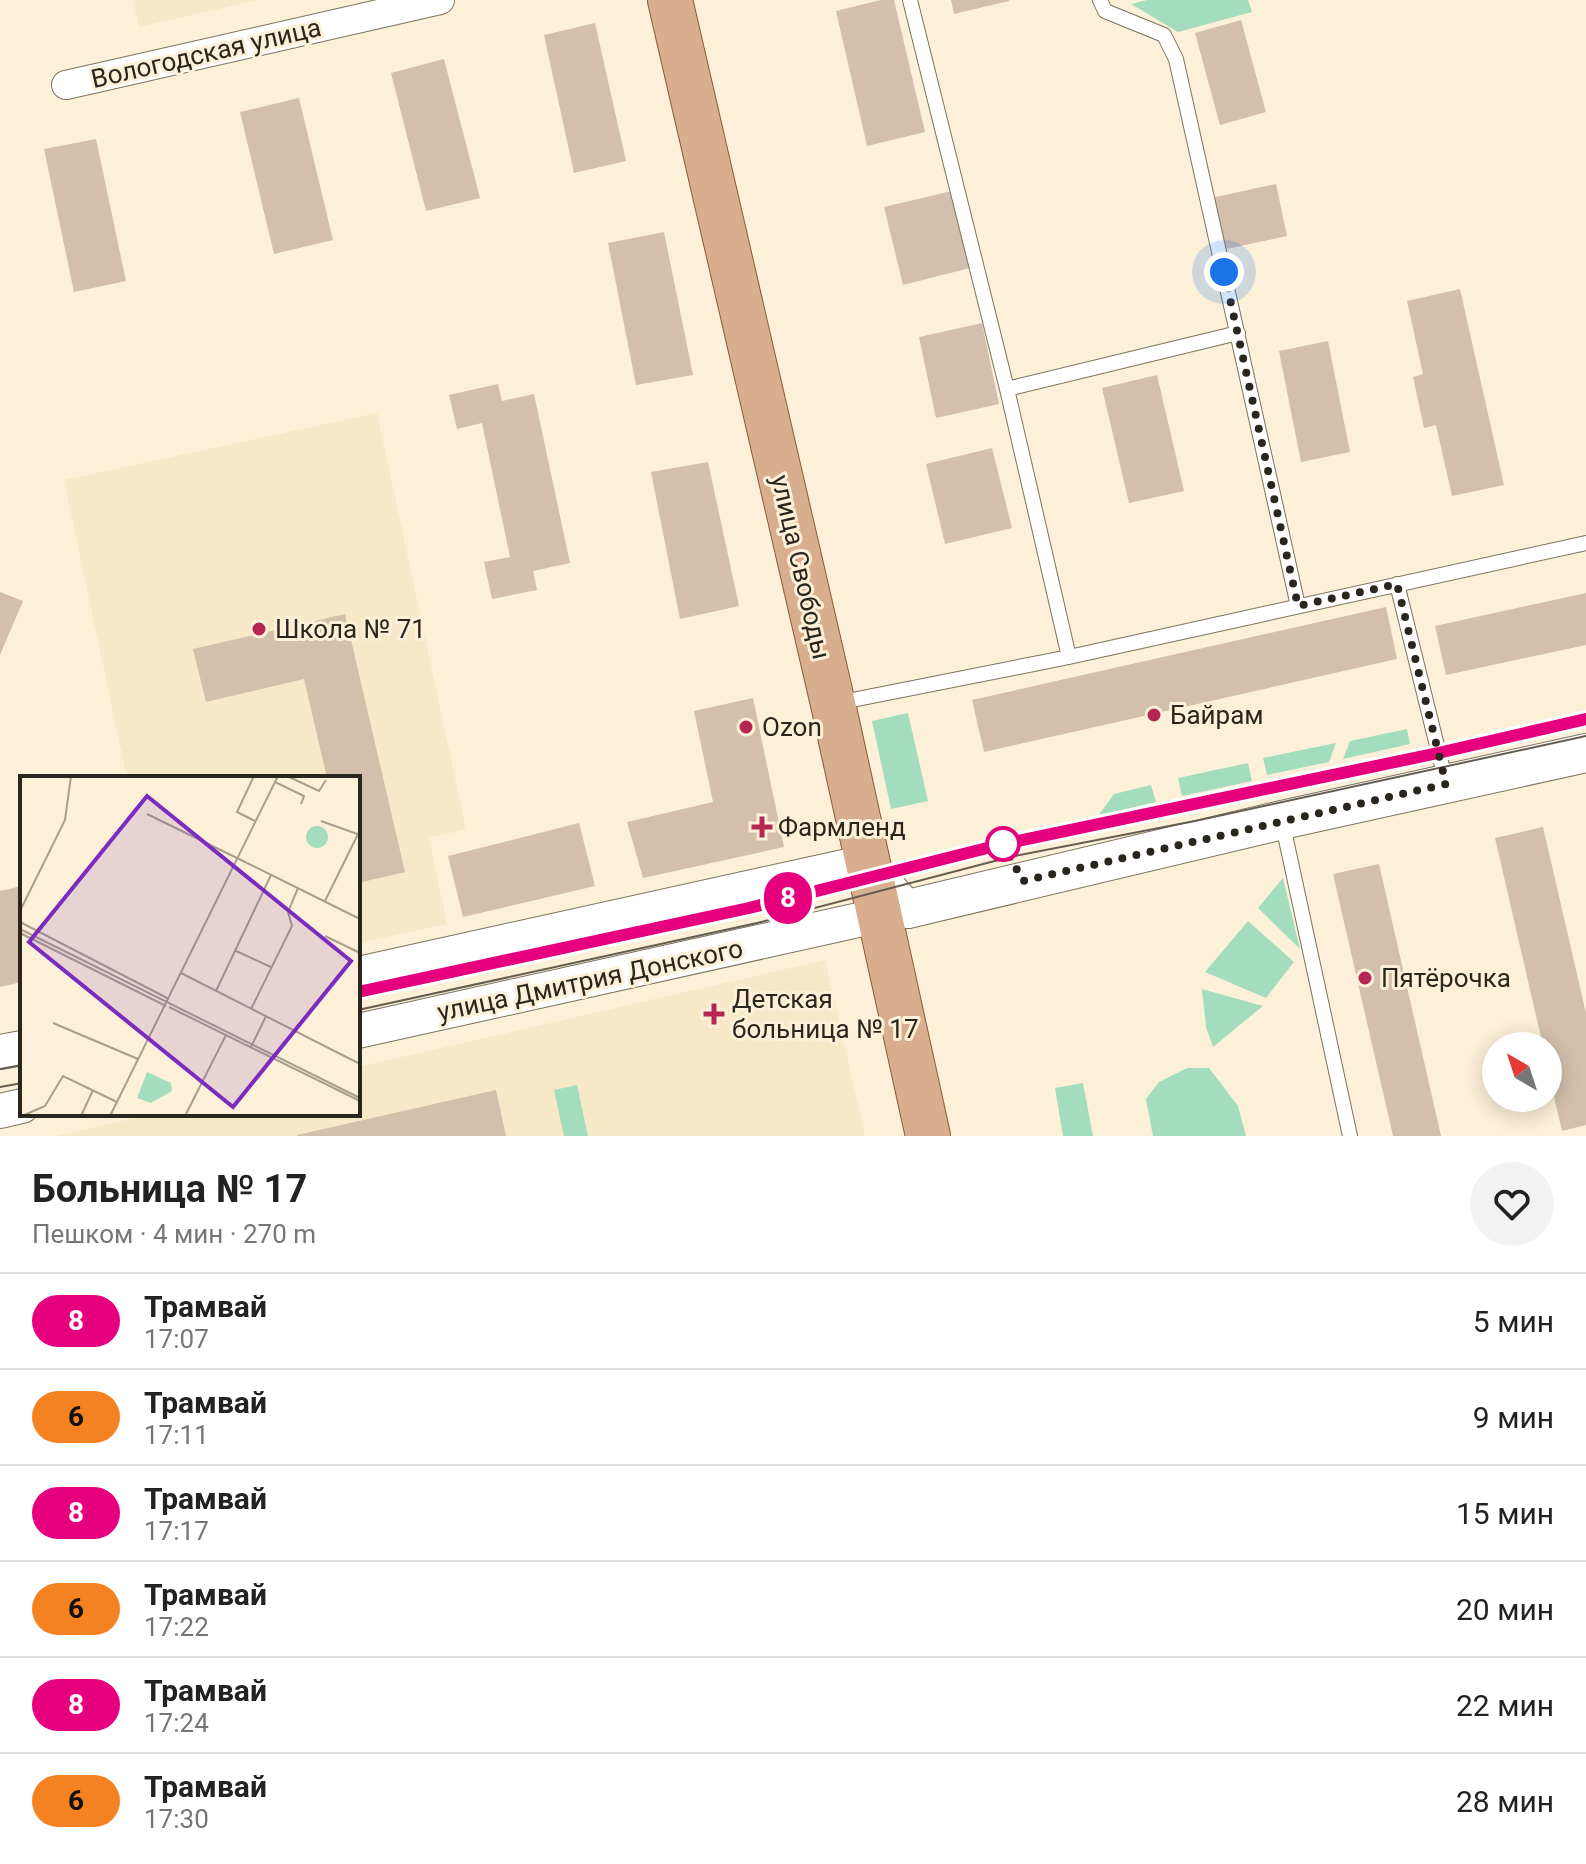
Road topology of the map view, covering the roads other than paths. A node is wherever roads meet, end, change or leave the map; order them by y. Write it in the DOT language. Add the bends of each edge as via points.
graph roads {
  1 [pos="440,0"];
  2 [pos="670,0"];
  3 [pos="910,0"];
  4 [pos="1100,0"];
  5 [pos="66,85"];
  6 [pos="1238,333"];
  7 [pos="1007,389"];
  8 [pos="1586,543"];
  9 [pos="1397,584"];
  10 [pos="1298,606"];
  11 [pos="1069,657"];
  12 [pos="833,704"];
  13 [pos="1586,753"];
  14 [pos="1446,784"];
  15 [pos="1282,820"];
  16 [pos="866,862"];
  17 [pos="893,912"];
  18 [pos="360,974"];
  19 [pos="360,1031"];
  20 [pos="20,1048"];
  21 [pos="0,1052"];
  22 [pos="20,1106"];
  23 [pos="0,1111"];
  24 [pos="928,1136"];
  25 [pos="1350,1136"];
  1 -- 5 [label="street, Вологодская улица"];
  2 -- 12 [label="main road, улица Свободы"];
  3 -- 7 [label="lane"];
  4 -- 6 [label="lane" via="1105,11 1164,35 1176,59"];
  6 -- 7 [label="lane"];
  6 -- 10 [label="lane"];
  7 -- 11 [label="lane"];
  8 -- 9 [label="lane"];
  9 -- 10 [label="lane"];
  9 -- 14 [label="lane"];
  10 -- 11 [label="lane"];
  11 -- 12 [label="lane"];
  12 -- 16 [label="main road, улица Свободы"];
  13 -- 14 [label="main road"];
  14 -- 15 [label="main road"];
  15 -- 17 [label="main road"];
  15 -- 25 [label="lane"];
  16 -- 17 [label="main road, улица Свободы"];
  16 -- 18 [label="street"];
  17 -- 19 [label="street, улица Дмитрия Донского"];
  17 -- 24 [label="main road, улица Свободы"];
  20 -- 21 [label="street"];
  22 -- 23 [label="street"];
}
